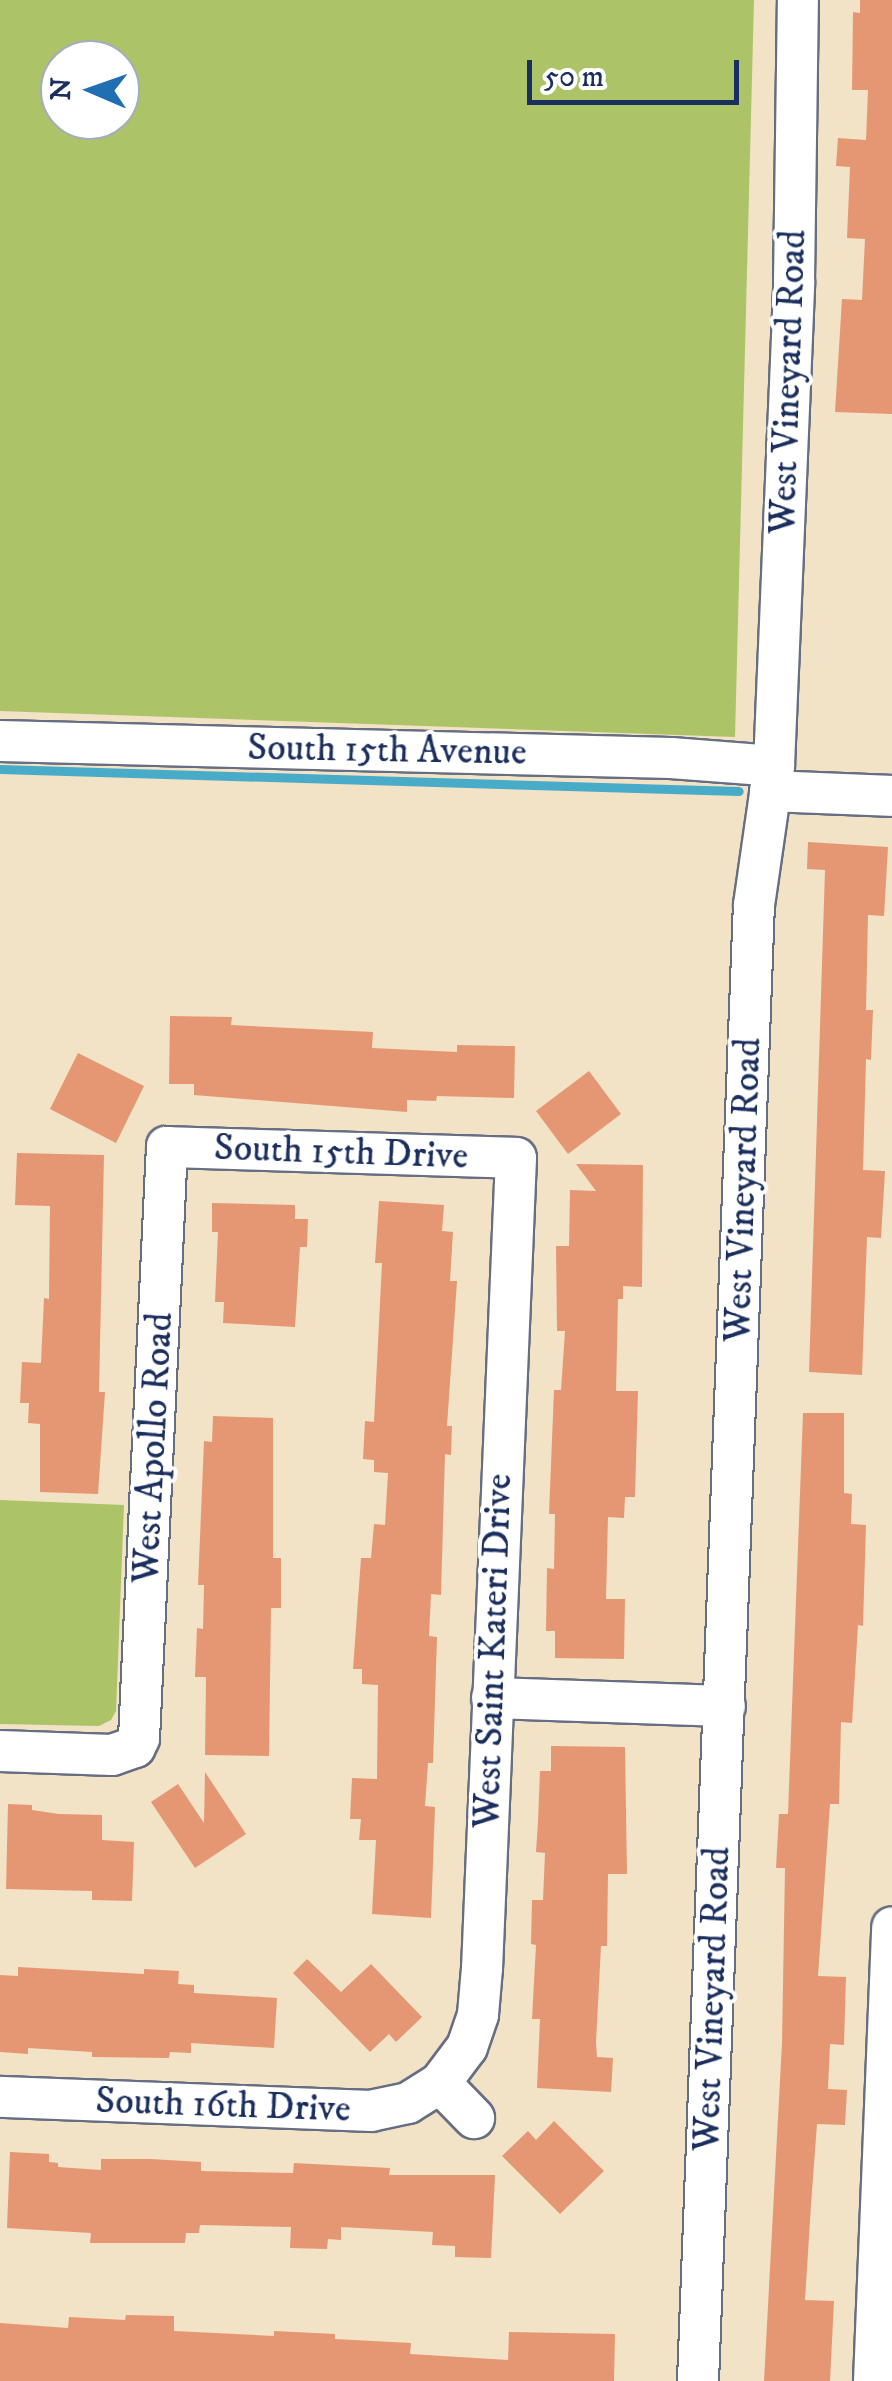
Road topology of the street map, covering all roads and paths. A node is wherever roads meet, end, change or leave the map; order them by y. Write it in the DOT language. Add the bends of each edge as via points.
graph roads {
  1 [pos="798,0"];
  2 [pos="0,741"];
  3 [pos="772,778"];
  4 [pos="892,796"];
  5 [pos="167,1147"];
  6 [pos="516,1158"];
  7 [pos="492,1698"];
  8 [pos="725,1706"];
  9 [pos="0,1751"];
  10 [pos="892,1927"];
  11 [pos="440,2083"];
  12 [pos="0,2096"];
  13 [pos="474,2118"];
  14 [pos="698,2381"];
  15 [pos="874,2381"];
  1 -- 3 [label="street, West Vineyard Road" via="794,281"];
  2 -- 3 [label="street, South 15th Avenue" via="671,758"];
  3 -- 4 [label="street, South 15th Avenue"];
  3 -- 8 [label="street, West Vineyard Road" via="754,905"];
  5 -- 6 [label="street, South 15th Drive"];
  5 -- 9 [label="street, West Apollo Road" via="142,1726 134,1747 112,1755"];
  6 -- 7 [label="street, West Saint Kateri Drive"];
  7 -- 8 [label="street"];
  7 -- 11 [label="street, West Saint Kateri Drive" via="478,2015 467,2047"];
  8 -- 14 [label="street, West Vineyard Road"];
  10 -- 15 [label="street"];
  11 -- 12 [label="street, South 16th Drive" via="408,2103 342,2113"];
  11 -- 13 [label="street"];
}
